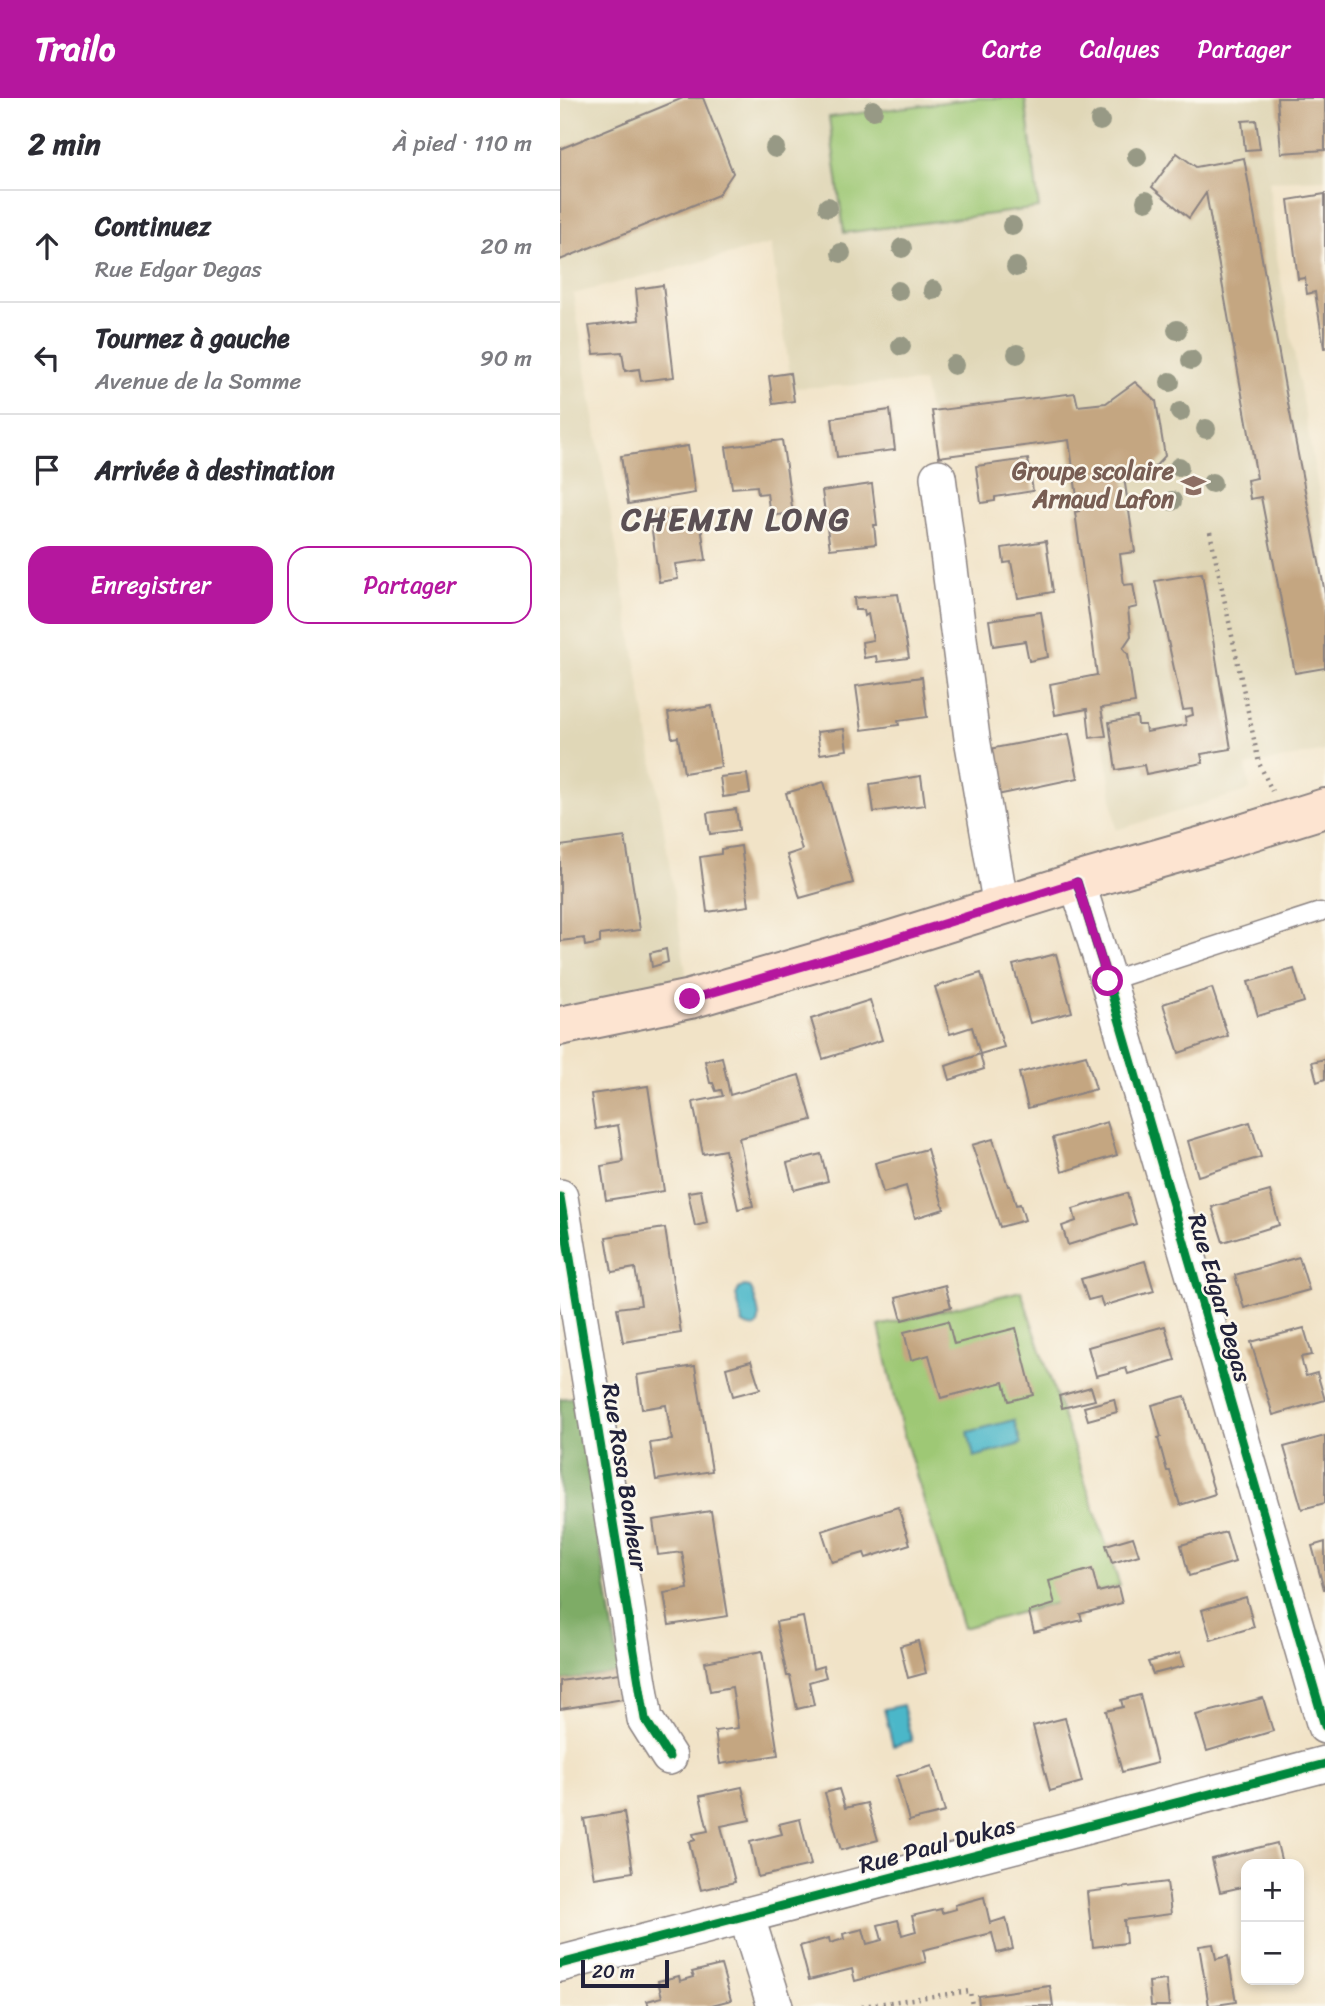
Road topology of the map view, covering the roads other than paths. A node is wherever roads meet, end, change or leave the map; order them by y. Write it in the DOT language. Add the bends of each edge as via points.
graph roads {
  1 [pos="938,477"];
  2 [pos="1325,808"];
  3 [pos="1077,882"];
  4 [pos="1000,906"];
  5 [pos="1320,912"];
  6 [pos="1108,981"];
  7 [pos="560,1026"];
  8 [pos="560,1197"];
  9 [pos="1325,1726"];
  10 [pos="668,1757"];
  11 [pos="1325,1764"];
  12 [pos="746,1915"];
  13 [pos="560,1964"];
  14 [pos="775,2006"];
  1 -- 4 [label="street" via="972,738"];
  2 -- 3 [label="main road"];
  3 -- 4 [label="main road"];
  3 -- 6 [label="street, Rue Edgar Degas"];
  4 -- 7 [label="main road" via="690,999"];
  5 -- 6 [label="lane"];
  6 -- 9 [label="street, Rue Edgar Degas"];
  8 -- 10 [label="street, Rue Rosa Bonheur" via="645,1719"];
  11 -- 12 [label="street, Rue Paul Dukas"];
  12 -- 13 [label="street, Rue Paul Dukas"];
  12 -- 14 [label="street"];
}
